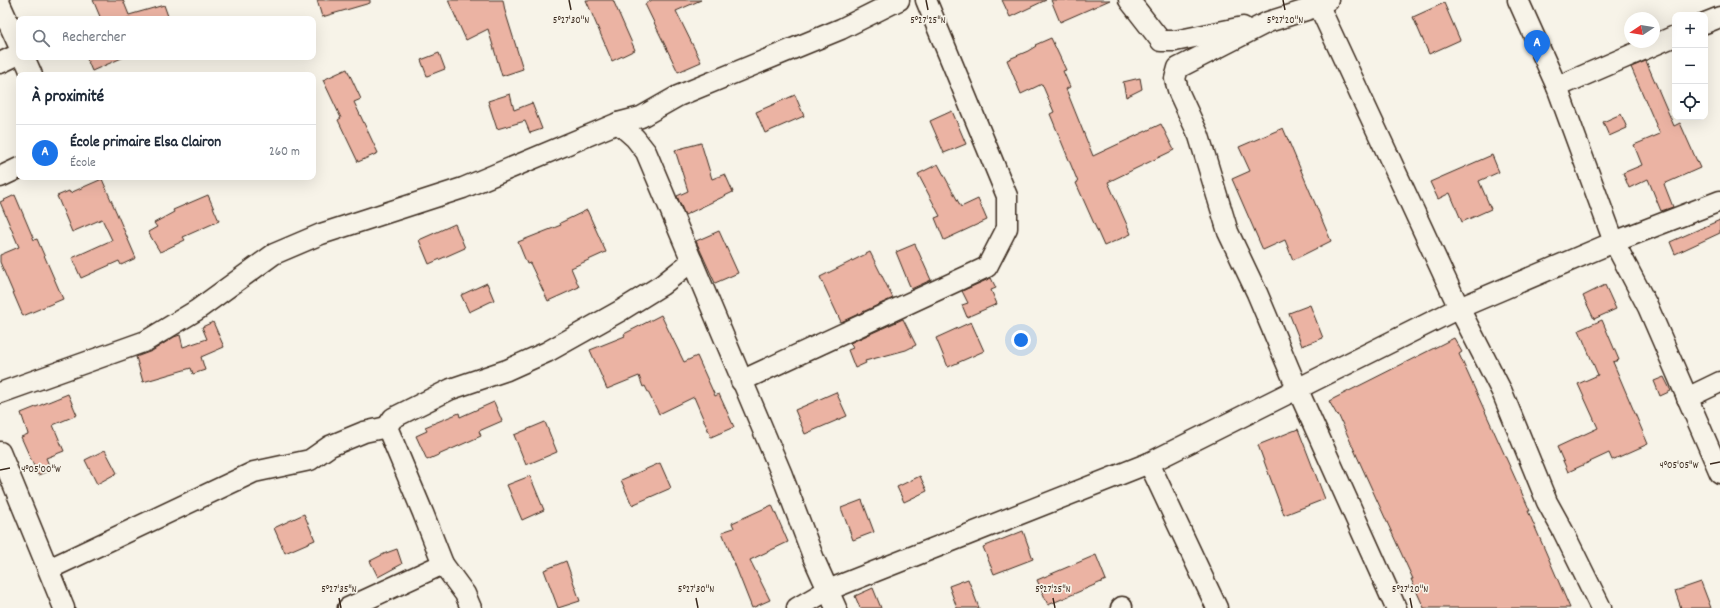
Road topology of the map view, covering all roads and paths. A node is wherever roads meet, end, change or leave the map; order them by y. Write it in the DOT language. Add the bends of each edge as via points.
graph roads {
  1 [pos="899,0"];
  2 [pos="926,0"];
  3 [pos="1128,0"];
  4 [pos="1518,0"];
  5 [pos="1324,3"];
  6 [pos="0,4"];
  7 [pos="1720,17"];
  8 [pos="1268,22"];
  9 [pos="1708,22"];
  10 [pos="1672,37"];
  11 [pos="16,39"];
  12 [pos="16,55"];
  13 [pos="25,60"];
  14 [pos="0,63"];
  15 [pos="31,72"];
  16 [pos="1556,87"];
  17 [pos="618,123"];
  18 [pos="16,169"];
  19 [pos="0,177"];
  20 [pos="1720,201"];
  21 [pos="1614,242"];
  22 [pos="692,261"];
  23 [pos="1459,308"];
  24 [pos="741,381"];
  25 [pos="1720,382"];
  26 [pos="1297,388"];
  27 [pos="0,392"];
  28 [pos="1687,398"];
  29 [pos="388,427"];
  30 [pos="0,452"];
  31 [pos="1149,463"];
  32 [pos="1720,473"];
  33 [pos="443,564"];
  34 [pos="49,569"];
  35 [pos="828,590"];
  36 [pos="64,608"];
  37 [pos="350,608"];
  38 [pos="471,608"];
  39 [pos="797,608"];
  40 [pos="836,608"];
  41 [pos="1217,608"];
  42 [pos="1396,608"];
  43 [pos="1601,608"];
  1 -- 17 [label="street" via="841,29 678,96 641,117"];
  2 -- 24 [label="street" via="1006,196 1007,228 987,267"];
  3 -- 8 [label="street" via="1162,41 1175,41"];
  4 -- 16 [label="street"];
  5 -- 8 [label="street"];
  5 -- 23 [label="street"];
  6 -- 11 [label="street"];
  7 -- 9 [label="street"];
  8 -- 26 [label="street" via="1178,68 1176,79 1179,93 1199,136 1228,232"];
  10 -- 16 [label="street"];
  12 -- 14 [label="street"];
  13 -- 15 [label="street"];
  16 -- 21 [label="street"];
  17 -- 22 [label="street" via="646,152"];
  17 -- 27 [label="street" via="463,188 321,234 274,254 197,310 146,340"];
  18 -- 19 [label="street"];
  20 -- 21 [label="street"];
  21 -- 23 [label="street"];
  21 -- 28 [label="street" via="1648,307"];
  22 -- 24 [label="street"];
  22 -- 29 [label="street" via="620,311 547,352 507,370 451,389 404,411 393,418"];
  23 -- 26 [label="street"];
  23 -- 43 [label="street" via="1502,392 1547,502"];
  24 -- 35 [label="street"];
  25 -- 28 [label="street"];
  26 -- 31 [label="street"];
  26 -- 42 [label="street"];
  28 -- 32 [label="street"];
  29 -- 33 [label="street"];
  29 -- 34 [label="street" via="364,432 330,446 310,460 254,472"];
  30 -- 34 [label="street"];
  31 -- 35 [label="street"];
  31 -- 41 [label="street"];
  33 -- 37 [label="street"];
  33 -- 38 [label="street" via="465,594"];
  34 -- 36 [label="street"];
  35 -- 39 [label="street"];
  35 -- 40 [label="street"];
}
